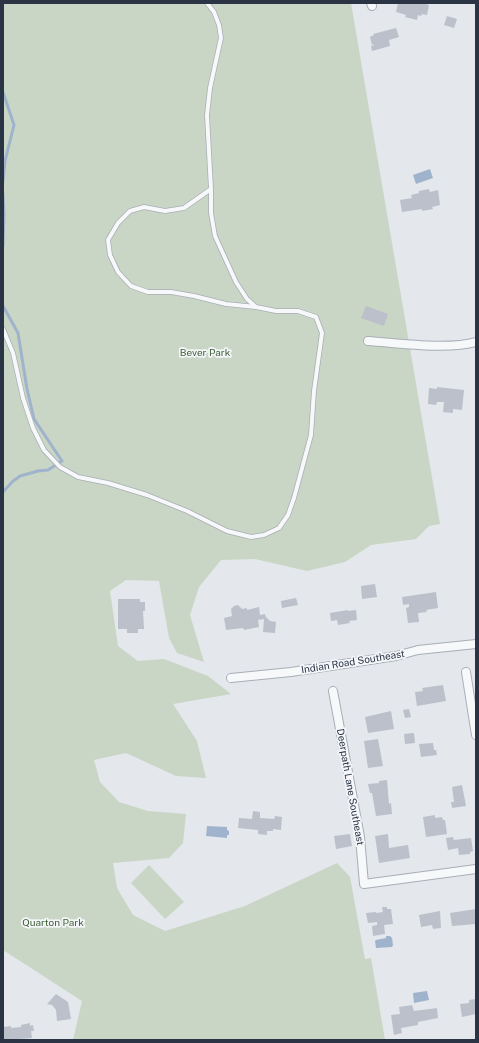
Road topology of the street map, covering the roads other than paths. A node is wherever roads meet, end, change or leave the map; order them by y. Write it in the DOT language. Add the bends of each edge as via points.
graph roads {
  1 [pos="207,3"];
  2 [pos="211,189"];
  3 [pos="256,307"];
  4 [pos="3,329"];
  5 [pos="368,341"];
  6 [pos="476,342"];
  7 [pos="476,644"];
  8 [pos="466,672"];
  9 [pos="231,678"];
  10 [pos="333,691"];
  11 [pos="476,735"];
  12 [pos="476,869"];
  1 -- 2 [label="lane" via="220,25 221,38 207,115"];
  2 -- 3 [label="lane" via="215,236 236,282 247,299"];
  2 -- 3 [label="lane" via="184,208 165,212 144,207 130,211 118,223 108,240 110,255 118,272 131,286 148,292 170,292 226,304"];
  3 -- 4 [label="lane" via="276,311 298,311 316,317 322,332 311,435 294,498 279,528 264,535 251,537 227,531 147,495 78,477 60,467 44,450 33,428 23,398 13,352"];
  5 -- 6 [label="street" via="450,346"];
  7 -- 9 [label="street, Indian Road Southeast" via="418,650 396,656 291,672"];
  8 -- 11 [label="street"];
  10 -- 12 [label="street, Deerpath Lane Southeast" via="360,838 364,884"];
}
